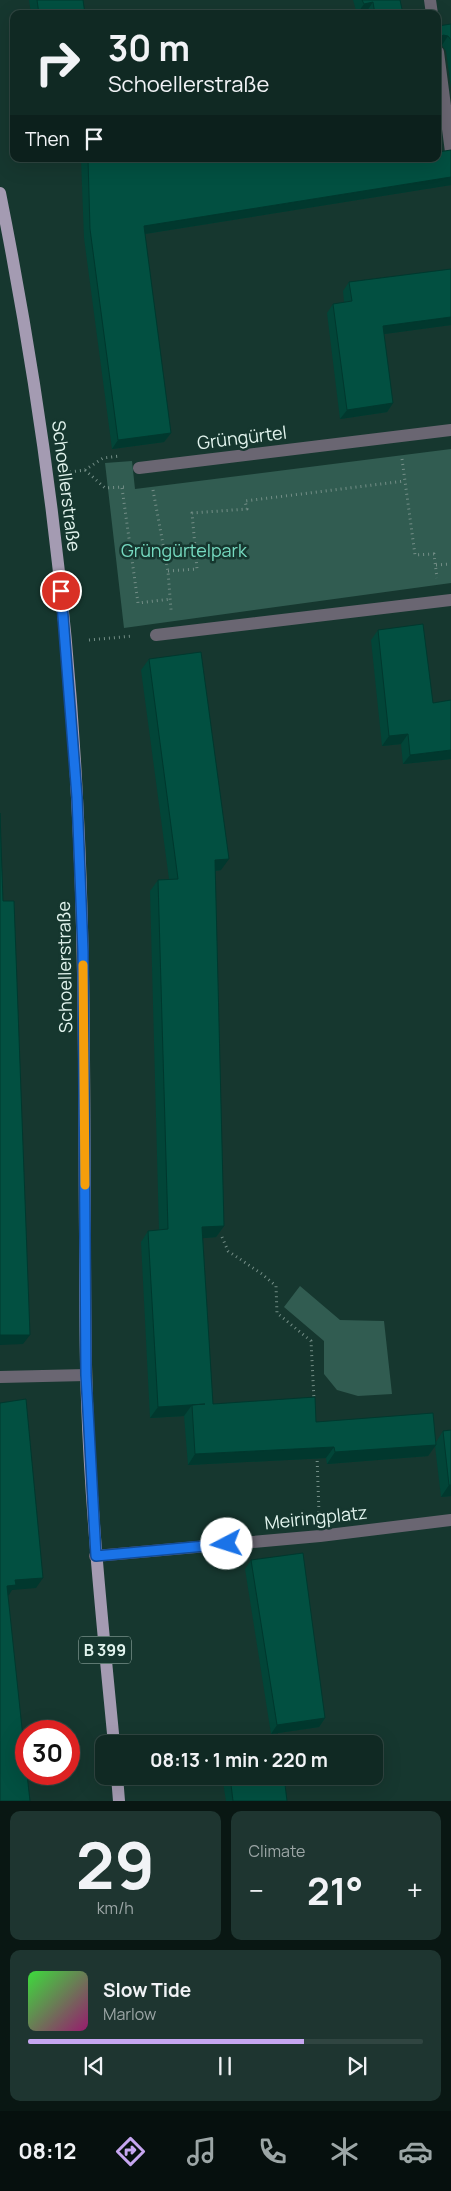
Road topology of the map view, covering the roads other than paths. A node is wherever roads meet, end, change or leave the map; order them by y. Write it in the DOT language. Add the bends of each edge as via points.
graph roads {
  1 [pos="441,75"];
  2 [pos="451,152"];
  3 [pos="0,193"];
  4 [pos="451,430"];
  5 [pos="139,468"];
  6 [pos="446,600"];
  7 [pos="156,635"];
  8 [pos="86,1375"];
  9 [pos="0,1377"];
  10 [pos="451,1520"];
  11 [pos="96,1556"];
  12 [pos="113,1735"];
  13 [pos="118,1785"];
  14 [pos="119,1801"];
  1 -- 2 [label="street"];
  3 -- 8 [label="main road, Schoellerstraße / B 399" via="23,313 48,476 66,642 83,952"];
  4 -- 5 [label="street, Grüngürtel"];
  6 -- 7 [label="street"];
  8 -- 9 [label="street"];
  8 -- 11 [label="main road, Schoellerstraße / B 399"];
  10 -- 11 [label="street, Meiringplatz" via="320,1536"];
  11 -- 12 [label="main road, Schoellerstraße / B 399"];
  13 -- 14 [label="main road"];
}
